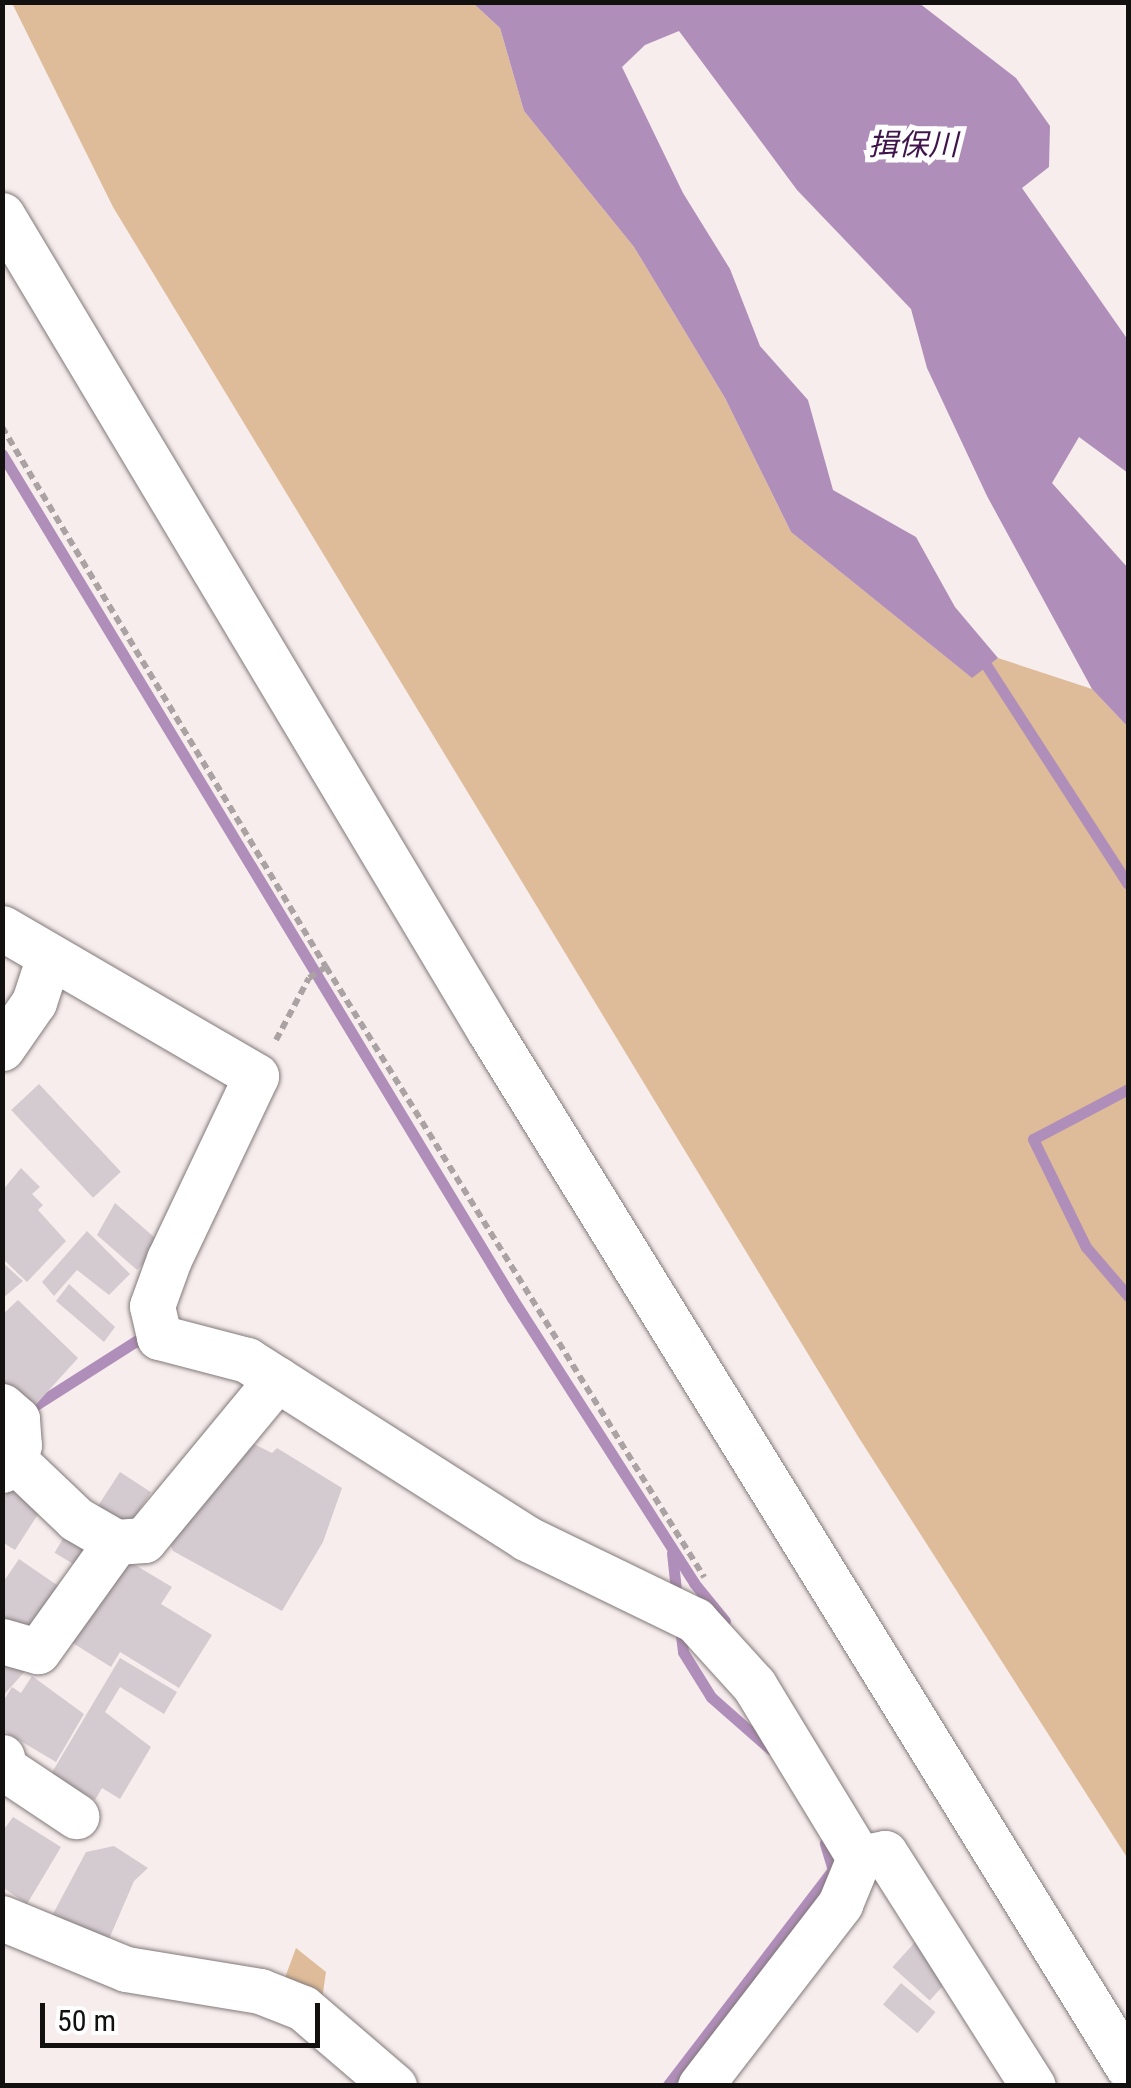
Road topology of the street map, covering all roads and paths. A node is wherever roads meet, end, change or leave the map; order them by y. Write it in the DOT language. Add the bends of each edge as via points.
graph roads {
  1 [pos="2,215"];
  2 [pos="2,427"];
  3 [pos="2,928"];
  4 [pos="49,956"];
  5 [pos="326,968"];
  6 [pos="2,1048"];
  7 [pos="256,1076"];
  8 [pos="276,1379"];
  9 [pos="2,1406"];
  10 [pos="7,1463"];
  11 [pos="116,1542"];
  12 [pos="711,1585"];
  13 [pos="2,1641"];
  14 [pos="2,1758"];
  15 [pos="76,1816"];
  16 [pos="859,1858"];
  17 [pos="2,1918"];
  18 [pos="1128,2067"];
  19 [pos="394,2086"];
  20 [pos="700,2086"];
  21 [pos="1033,2086"];
  1 -- 18 [label="street" via="489,1030"];
  2 -- 5 [label="path"];
  3 -- 4 [label="street"];
  4 -- 6 [label="street" via="34,1002"];
  4 -- 7 [label="street"];
  5 -- 7 [label="path" via="308,978"];
  5 -- 12 [label="path"];
  7 -- 8 [label="street" via="152,1306 158,1336 247,1360"];
  8 -- 11 [label="street" via="144,1540"];
  8 -- 16 [label="street" via="526,1538 695,1620 754,1685"];
  9 -- 10 [label="street" via="17,1419 19,1445"];
  10 -- 11 [label="street" via="76,1520"];
  11 -- 13 [label="street" via="38,1651"];
  14 -- 15 [label="street" via="4,1768"];
  16 -- 20 [label="street" via="840,1904"];
  16 -- 21 [label="street" via="885,1853"];
  17 -- 19 [label="street" via="126,1969 260,1991 303,2008"];
}
